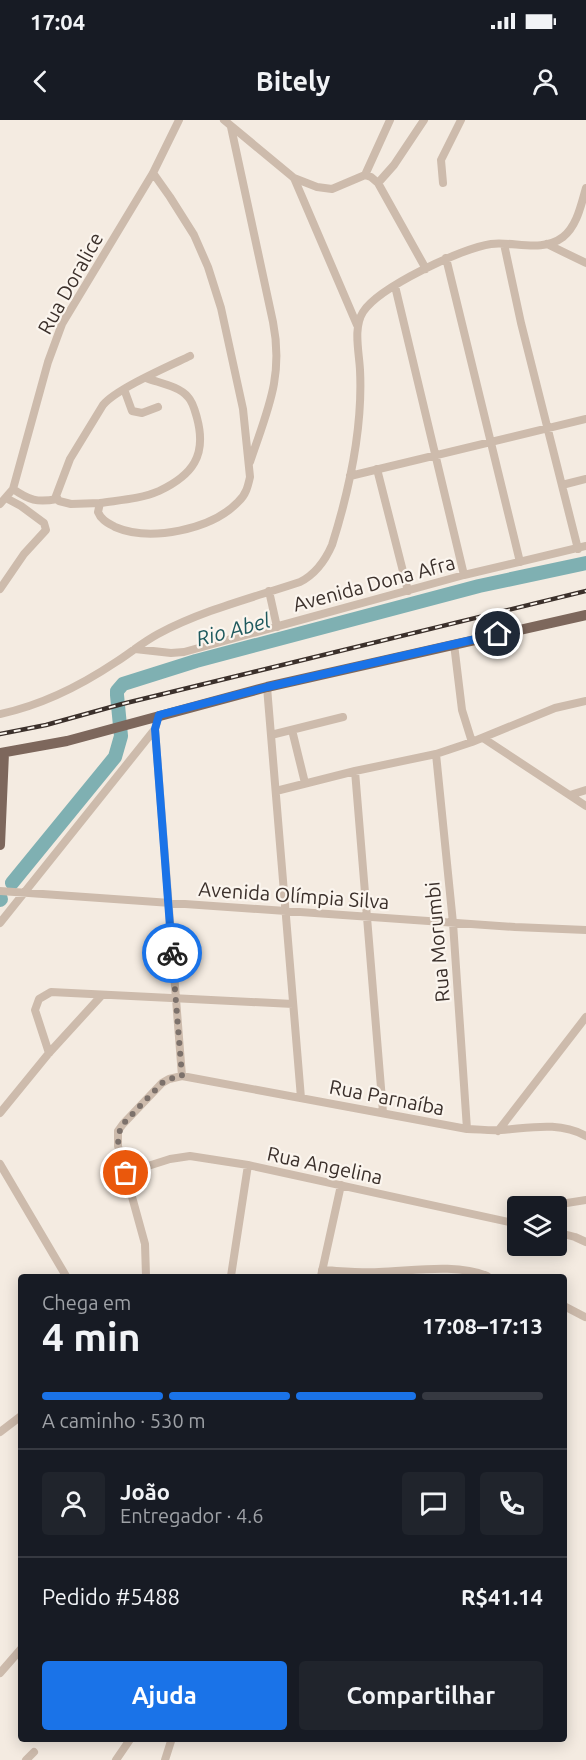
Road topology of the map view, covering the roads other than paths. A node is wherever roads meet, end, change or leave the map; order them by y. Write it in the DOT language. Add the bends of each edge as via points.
graph roads {
  1 [pos="179,120"];
  2 [pos="224,120"];
  3 [pos="390,120"];
  4 [pos="424,120"];
  5 [pos="461,120"];
  6 [pos="231,127"];
  7 [pos="153,173"];
  8 [pos="365,175"];
  9 [pos="294,178"];
  10 [pos="378,183"];
  11 [pos="442,183"];
  12 [pos="586,188"];
  13 [pos="504,243"];
  14 [pos="548,244"];
  15 [pos="446,258"];
  16 [pos="586,263"];
  17 [pos="426,269"];
  18 [pos="395,286"];
  19 [pos="357,325"];
  20 [pos="190,356"];
  21 [pos="146,378"];
  22 [pos="124,389"];
  23 [pos="158,407"];
  24 [pos="586,419"];
  25 [pos="548,429"];
  26 [pos="491,442"];
  27 [pos="434,455"];
  28 [pos="250,463"];
  29 [pos="377,469"];
  30 [pos="350,476"];
  31 [pos="586,479"];
  32 [pos="562,486"];
  33 [pos="13,489"];
  34 [pos="57,499"];
  35 [pos="3,501"];
  36 [pos="100,503"];
  37 [pos="582,547"];
  38 [pos="520,562"];
  39 [pos="464,575"];
  40 [pos="0,589"];
  41 [pos="269,591"];
  42 [pos="408,591"];
  43 [pos="586,615"];
  44 [pos="278,627"];
  45 [pos="454,644"];
  46 [pos="135,649"];
  47 [pos="267,687"];
  48 [pos="586,701"];
  49 [pos="0,714"];
  50 [pos="159,715"];
  51 [pos="343,717"];
  52 [pos="155,729"];
  53 [pos="292,730"];
  54 [pos="271,735"];
  55 [pos="483,738"];
  56 [pos="472,742"];
  57 [pos="2,753"];
  58 [pos="436,754"];
  59 [pos="355,771"];
  60 [pos="305,783"];
  61 [pos="586,790"];
  62 [pos="276,791"];
  63 [pos="570,795"];
  64 [pos="586,806"];
  65 [pos="0,845"];
  66 [pos="0,891"];
  67 [pos="19,893"];
  68 [pos="168,903"];
  69 [pos="286,912"];
  70 [pos="367,917"];
  71 [pos="0,923"];
  72 [pos="453,923"];
  73 [pos="586,930"];
  74 [pos="102,994"];
  75 [pos="176,999"];
  76 [pos="293,1004"];
  77 [pos="586,1017"];
  78 [pos="49,1053"];
  79 [pos="182,1076"];
  80 [pos="301,1098"];
  81 [pos="382,1112"];
  82 [pos="0,1113"];
  83 [pos="467,1129"];
  84 [pos="498,1131"];
  85 [pos="586,1136"];
  86 [pos="0,1164"];
  87 [pos="248,1165"];
  88 [pos="126,1173"];
  89 [pos="341,1185"];
  90 [pos="586,1200"];
  91 [pos="567,1203"];
  92 [pos="507,1219"];
  93 [pos="567,1235"];
  94 [pos="586,1242"];
  95 [pos="321,1273"];
  96 [pos="65,1274"];
  97 [pos="146,1274"];
  98 [pos="231,1274"];
  99 [pos="379,1274"];
  100 [pos="480,1274"];
  101 [pos="567,1308"];
  102 [pos="585,1317"];
  103 [pos="18,1418"];
  104 [pos="0,1432"];
  105 [pos="18,1652"];
  106 [pos="0,1673"];
  107 [pos="128,1742"];
  108 [pos="171,1742"];
  109 [pos="34,1752"];
  110 [pos="26,1760"];
  111 [pos="116,1760"];
  112 [pos="165,1760"];
  1 -- 7 [label="street, Rua Doralice"];
  2 -- 6 [label="street"];
  3 -- 8 [label="street"];
  4 -- 10 [label="street"];
  5 -- 11 [label="street" via="441,160"];
  6 -- 9 [label="street"];
  6 -- 28 [label="street" via="278,354 273,392"];
  7 -- 28 [label="street" via="194,235 208,267 243,409"];
  7 -- 33 [label="street, Rua Doralice" via="62,324"];
  8 -- 9 [label="street" via="332,189"];
  8 -- 10 [label="street"];
  9 -- 19 [label="street"];
  10 -- 17 [label="street"];
  12 -- 14 [label="street" via="575,222 564,236"];
  13 -- 14 [label="street"];
  13 -- 15 [label="street"];
  13 -- 25 [label="street"];
  14 -- 16 [label="street"];
  15 -- 17 [label="street"];
  15 -- 26 [label="street"];
  17 -- 18 [label="street"];
  18 -- 19 [label="street" via="365,309"];
  18 -- 27 [label="street"];
  19 -- 30 [label="street" via="362,403"];
  20 -- 21 [label="street"];
  21 -- 22 [label="street"];
  21 -- 36 [label="street" via="177,389 191,399 201,437 197,458 183,477 158,492"];
  22 -- 23 [label="street" via="132,411 142,413"];
  22 -- 34 [label="street" via="106,400 70,459 56,492"];
  24 -- 25 [label="street"];
  25 -- 26 [label="street"];
  25 -- 32 [label="street"];
  26 -- 27 [label="street"];
  26 -- 38 [label="street"];
  27 -- 29 [label="street"];
  27 -- 39 [label="street"];
  28 -- 36 [label="street" via="248,487 239,502 202,524 154,534 134,533 101,518"];
  29 -- 30 [label="street"];
  29 -- 42 [label="street"];
  30 -- 41 [label="street" via="328,555 312,575"];
  31 -- 32 [label="street"];
  32 -- 37 [label="street"];
  33 -- 34 [label="street" via="41,502"];
  33 -- 35 [label="street, Rua Doralice"];
  34 -- 36 [label="street" via="66,504"];
  35 -- 40 [label="street" via="39,519 46,530"];
  37 -- 38 [label="street, Avenida Dona Afra"];
  38 -- 39 [label="street, Avenida Dona Afra"];
  39 -- 42 [label="street, Avenida Dona Afra"];
  41 -- 44 [label="street"];
  41 -- 46 [label="street" via="184,622"];
  42 -- 44 [label="street, Avenida Dona Afra"];
  43 -- 45 [label="main road"];
  44 -- 46 [label="street, Avenida Dona Afra" via="184,652"];
  45 -- 47 [label="main road"];
  45 -- 56 [label="street" via="462,711"];
  46 -- 49 [label="street" via="52,699"];
  47 -- 50 [label="main road"];
  47 -- 54 [label="street"];
  48 -- 55 [label="street" via="538,714"];
  50 -- 52 [label="street"];
  50 -- 57 [label="main road" via="67,741"];
  51 -- 53 [label="street"];
  52 -- 67 [label="street"];
  52 -- 68 [label="street"];
  53 -- 54 [label="street"];
  53 -- 60 [label="street"];
  54 -- 62 [label="street"];
  55 -- 56 [label="street"];
  55 -- 63 [label="street"];
  56 -- 58 [label="street"];
  57 -- 65 [label="main road"];
  58 -- 59 [label="street"];
  58 -- 72 [label="street, Rua Morumbi"];
  59 -- 60 [label="street"];
  59 -- 70 [label="street"];
  60 -- 62 [label="street"];
  61 -- 63 [label="street"];
  62 -- 69 [label="street"];
  63 -- 64 [label="street"];
  66 -- 67 [label="street, Avenida Olímpia Silva"];
  67 -- 68 [label="street, Avenida Olímpia Silva"];
  67 -- 71 [label="street"];
  68 -- 69 [label="street, Avenida Olímpia Silva"];
  68 -- 75 [label="street"];
  69 -- 70 [label="street, Avenida Olímpia Silva"];
  69 -- 76 [label="street"];
  70 -- 72 [label="street, Avenida Olímpia Silva"];
  70 -- 81 [label="street"];
  72 -- 73 [label="street, Avenida Olímpia Silva"];
  72 -- 83 [label="street, Rua Morumbi"];
  74 -- 75 [label="street"];
  74 -- 78 [label="street"];
  74 -- 78 [label="street" via="51,992 39,999 36,1017"];
  75 -- 76 [label="street"];
  75 -- 79 [label="street"];
  76 -- 80 [label="street"];
  77 -- 84 [label="street"];
  78 -- 82 [label="street"];
  79 -- 80 [label="street, Rua Parnaíba"];
  79 -- 88 [label="street" via="162,1083 118,1131"];
  80 -- 81 [label="street, Rua Parnaíba"];
  81 -- 83 [label="street, Rua Parnaíba"];
  83 -- 84 [label="street, Rua Parnaíba"];
  84 -- 85 [label="street, Rua Parnaíba" via="556,1126"];
  86 -- 96 [label="street"];
  87 -- 88 [label="street, Rua Angelina" via="184,1156"];
  87 -- 89 [label="street, Rua Angelina"];
  87 -- 98 [label="street"];
  88 -- 97 [label="street" via="145,1244"];
  89 -- 92 [label="street, Rua Angelina"];
  89 -- 95 [label="street"];
  90 -- 91 [label="street"];
  93 -- 94 [label="street"];
  95 -- 99 [label="street"];
  99 -- 100 [label="street" via="442,1270"];
  101 -- 102 [label="street"];
  103 -- 104 [label="street"];
  105 -- 106 [label="street"];
  107 -- 111 [label="street"];
  108 -- 112 [label="street"];
  109 -- 110 [label="street"];
}
